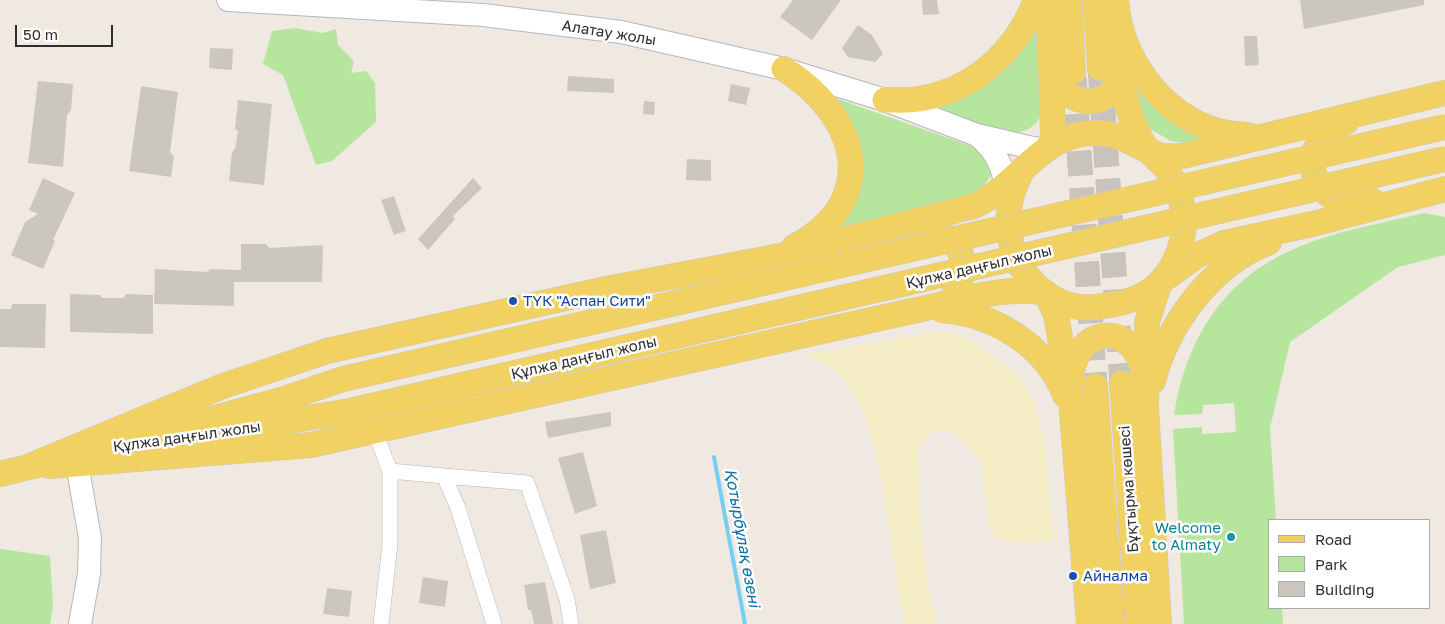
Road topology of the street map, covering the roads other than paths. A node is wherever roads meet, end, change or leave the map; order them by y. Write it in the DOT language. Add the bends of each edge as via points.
graph roads {
  1 [pos="228,0"];
  2 [pos="1036,0"];
  3 [pos="1048,0"];
  4 [pos="1069,0"];
  5 [pos="1095,0"];
  6 [pos="320,2"];
  7 [pos="1116,9"];
  8 [pos="784,69"];
  9 [pos="1111,70"];
  10 [pos="1062,71"];
  11 [pos="1445,93"];
  12 [pos="885,100"];
  13 [pos="1366,112"];
  14 [pos="1445,127"];
  15 [pos="977,135"];
  16 [pos="1264,138"];
  17 [pos="1048,147"];
  18 [pos="1148,149"];
  19 [pos="1445,159"];
  20 [pos="1028,165"];
  21 [pos="1006,187"];
  22 [pos="1445,189"];
  23 [pos="1391,202"];
  24 [pos="1008,215"];
  25 [pos="1317,223"];
  26 [pos="870,233"];
  27 [pos="775,258"];
  28 [pos="1160,282"];
  29 [pos="1046,293"];
  30 [pos="918,310"];
  31 [pos="1122,383"];
  32 [pos="1095,386"];
  33 [pos="1146,401"];
  34 [pos="1072,410"];
  35 [pos="375,432"];
  36 [pos="101,450"];
  37 [pos="76,464"];
  38 [pos="24,468"];
  39 [pos="390,471"];
  40 [pos="0,474"];
  41 [pos="444,476"];
  42 [pos="80,624"];
  43 [pos="381,624"];
  44 [pos="494,624"];
  45 [pos="571,624"];
  46 [pos="1089,624"];
  47 [pos="1112,624"];
  48 [pos="1138,624"];
  49 [pos="1158,624"];
  1 -- 6 [label="main road, Алатау жолы"];
  2 -- 12 [label="main road" via="1014,42 978,76 936,96 917,100"];
  3 -- 10 [label="main road"];
  4 -- 10 [label="main road"];
  5 -- 9 [label="main road"];
  6 -- 8 [label="main road, Алатау жолы" via="483,15 621,32"];
  7 -- 9 [label="main road"];
  7 -- 16 [label="main road" via="1132,58 1143,76 1175,109 1218,131"];
  8 -- 12 [label="main road, Алатау жолы"];
  8 -- 27 [label="main road" via="813,89 832,112 848,142 851,169 842,199 828,221 798,245"];
  9 -- 10 [label="main road" via="1119,81 1101,99 1090,101 1078,100 1057,85"];
  9 -- 18 [label="main road"];
  10 -- 17 [label="main road"];
  11 -- 13 [label="main road"];
  12 -- 15 [label="main road, Алатау жолы"];
  13 -- 16 [label="main road"];
  13 -- 23 [label="main road" via="1337,126 1319,142 1311,165 1314,176 1321,188 1335,198"];
  14 -- 36 [label="main road, Құлжа даңғыл жолы, bridge" via="343,379 284,399"];
  15 -- 17 [label="main road, Алатау жолы" via="1037,149"];
  15 -- 21 [label="main road" via="996,154"];
  16 -- 18 [label="main road" via="1182,156 1165,156"];
  17 -- 18 [label="main road" via="1077,135 1099,133 1122,137"];
  17 -- 20 [label="main road"];
  18 -- 28 [label="main road" via="1173,178 1184,215 1178,253"];
  19 -- 36 [label="main road, Құлжа даңғыл жолы, bridge" via="350,411"];
  20 -- 21 [label="main road"];
  20 -- 24 [label="main road" via="1014,188"];
  21 -- 24 [label="main road"];
  21 -- 26 [label="main road" via="974,206"];
  22 -- 23 [label="main road"];
  23 -- 25 [label="main road"];
  24 -- 29 [label="main road" via="1010,242 1017,260 1027,277"];
  25 -- 28 [label="main road" via="1224,243 1198,255"];
  25 -- 33 [label="main road" via="1260,245 1242,255 1210,282 1172,334"];
  26 -- 27 [label="main road"];
  26 -- 30 [label="main road" via="892,230 934,232 952,240 963,256 965,264 961,280 949,294"];
  27 -- 38 [label="main road" via="606,289 327,351 223,386"];
  28 -- 29 [label="main road" via="1139,298 1109,305 1076,306"];
  28 -- 33 [label="main road" via="1147,322"];
  29 -- 30 [label="main road" via="1007,292"];
  29 -- 34 [label="main road" via="1056,315"];
  30 -- 34 [label="main road" via="962,312 1017,335 1050,368"];
  30 -- 35 [label="main road"];
  31 -- 48 [label="main road, Бұқтырма көшесі"];
  32 -- 47 [label="main road, Бұқтырма көшесі"];
  33 -- 34 [label="main road" via="1142,363 1137,353 1120,338 1104,335 1087,343 1075,357"];
  33 -- 49 [label="main road"];
  34 -- 46 [label="main road"];
  35 -- 37 [label="main road" via="285,448"];
  35 -- 39 [label="street"];
  36 -- 38 [label="main road"];
  37 -- 38 [label="main road"];
  37 -- 42 [label="main road" via="90,538 89,574"];
  38 -- 40 [label="main road"];
  39 -- 41 [label="street"];
  39 -- 43 [label="street" via="390,544"];
  41 -- 44 [label="street" via="458,508"];
  41 -- 45 [label="street" via="527,483 567,599"];
}
